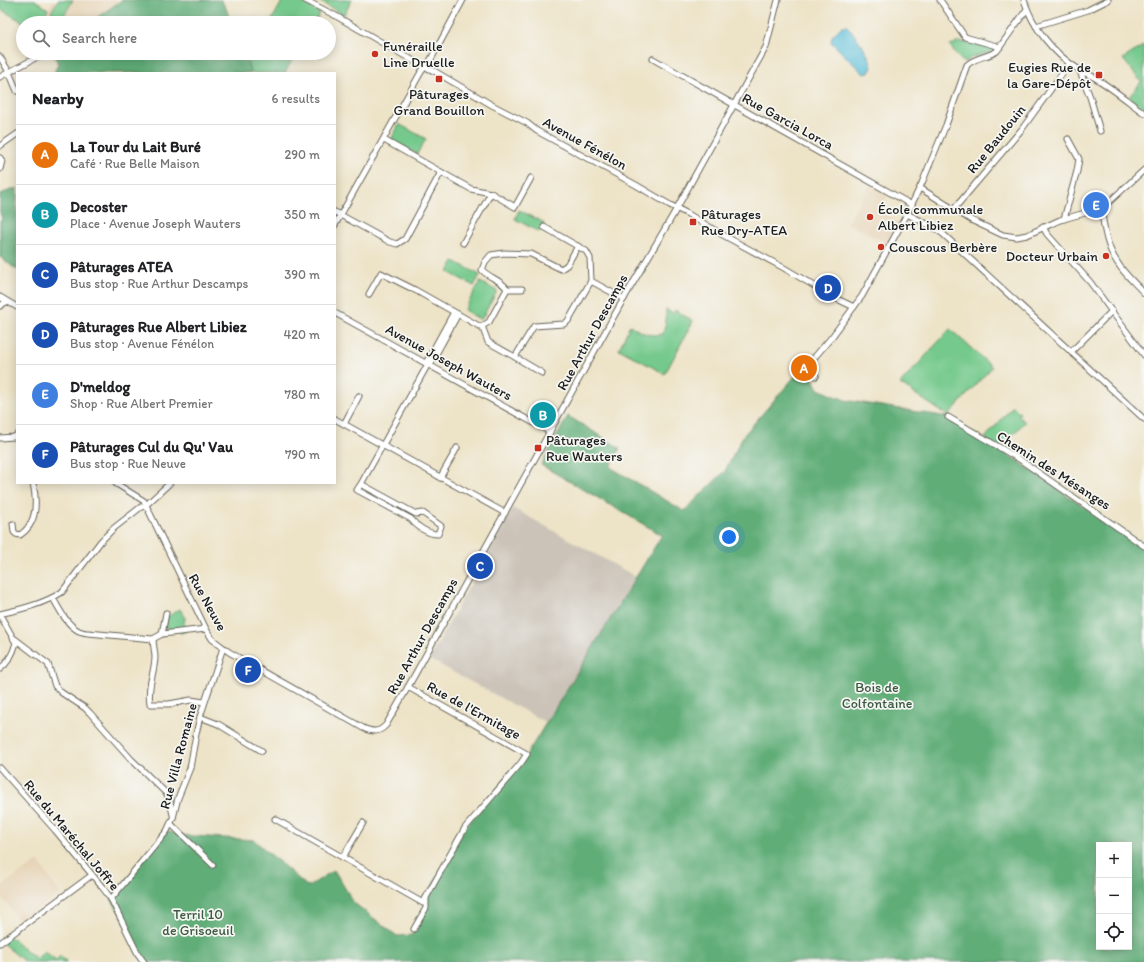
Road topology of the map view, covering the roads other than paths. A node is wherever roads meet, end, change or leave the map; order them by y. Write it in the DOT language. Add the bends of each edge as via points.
graph roads {
  1 [pos="305,0"];
  2 [pos="463,0"];
  3 [pos="778,0"];
  4 [pos="940,0"];
  5 [pos="1024,0"];
  6 [pos="1108,0"];
  7 [pos="1027,9"];
  8 [pos="1036,26"];
  9 [pos="1000,46"];
  10 [pos="0,57"];
  11 [pos="653,59"];
  12 [pos="32,60"];
  13 [pos="1069,64"];
  14 [pos="425,67"];
  15 [pos="1080,71"];
  16 [pos="9,72"];
  17 [pos="0,77"];
  18 [pos="16,89"];
  19 [pos="734,104"];
  20 [pos="1144,113"];
  21 [pos="1100,131"];
  22 [pos="16,135"];
  23 [pos="1068,138"];
  24 [pos="384,140"];
  25 [pos="0,146"];
  26 [pos="0,158"];
  27 [pos="0,169"];
  28 [pos="1144,170"];
  29 [pos="442,172"];
  30 [pos="531,178"];
  31 [pos="920,188"];
  32 [pos="491,193"];
  33 [pos="912,205"];
  34 [pos="677,208"];
  35 [pos="1101,208"];
  36 [pos="954,210"];
  37 [pos="336,212"];
  38 [pos="907,214"];
  39 [pos="341,215"];
  40 [pos="1064,219"];
  41 [pos="336,223"];
  42 [pos="544,227"];
  43 [pos="1043,227"];
  44 [pos="463,243"];
  45 [pos="578,246"];
  46 [pos="591,281"];
  47 [pos="522,288"];
  48 [pos="506,289"];
  49 [pos="1144,293"];
  50 [pos="369,294"];
  51 [pos="0,297"];
  52 [pos="624,299"];
  53 [pos="6,302"];
  54 [pos="0,306"];
  55 [pos="16,307"];
  56 [pos="854,307"];
  57 [pos="1112,311"];
  58 [pos="456,313"];
  59 [pos="336,314"];
  60 [pos="482,326"];
  61 [pos="1070,352"];
  62 [pos="1144,355"];
  63 [pos="515,357"];
  64 [pos="428,364"];
  65 [pos="542,373"];
  66 [pos="816,376"];
  67 [pos="359,396"];
  68 [pos="948,417"];
  69 [pos="1144,419"];
  70 [pos="336,420"];
  71 [pos="344,424"];
  72 [pos="550,432"];
  73 [pos="0,438"];
  74 [pos="16,438"];
  75 [pos="382,445"];
  76 [pos="457,448"];
  77 [pos="440,478"];
  78 [pos="34,484"];
  79 [pos="117,484"];
  80 [pos="169,484"];
  81 [pos="361,484"];
  82 [pos="145,506"];
  83 [pos="505,513"];
  84 [pos="13,524"];
  85 [pos="1144,546"];
  86 [pos="53,598"];
  87 [pos="0,614"];
  88 [pos="166,614"];
  89 [pos="206,629"];
  90 [pos="162,634"];
  91 [pos="15,639"];
  92 [pos="153,639"];
  93 [pos="223,648"];
  94 [pos="0,669"];
  95 [pos="408,687"];
  96 [pos="204,702"];
  97 [pos="200,717"];
  98 [pos="378,732"];
  99 [pos="262,750"];
  100 [pos="0,768"];
  101 [pos="173,818"];
  102 [pos="275,819"];
  103 [pos="363,823"];
  104 [pos="171,824"];
  105 [pos="343,856"];
  106 [pos="213,865"];
  107 [pos="92,875"];
  108 [pos="426,897"];
  109 [pos="111,899"];
  110 [pos="414,929"];
  111 [pos="0,942"];
  112 [pos="144,962"];
  1 -- 14 [label="street, Avenue Fénélon"];
  2 -- 14 [label="street"];
  3 -- 19 [label="street, Rue Arthur Descamps" via="766,47"];
  4 -- 9 [label="street" via="965,37"];
  5 -- 7 [label="street"];
  6 -- 8 [label="street" via="1088,10"];
  7 -- 8 [label="street"];
  7 -- 9 [label="street"];
  8 -- 13 [label="street" via="1048,43"];
  9 -- 31 [label="street" via="993,54 971,61 967,65 959,92"];
  10 -- 16 [label="street"];
  11 -- 19 [label="street, Rue Garcia Lorca"];
  12 -- 16 [label="street"];
  13 -- 15 [label="street"];
  13 -- 36 [label="street, Rue Baudouin" via="1022,129"];
  14 -- 24 [label="street"];
  14 -- 34 [label="street, Avenue Fénélon"];
  15 -- 20 [label="street" via="1096,78"];
  15 -- 21 [label="street"];
  16 -- 17 [label="street"];
  16 -- 18 [label="street"];
  19 -- 33 [label="street, Rue Garcia Lorca"];
  19 -- 34 [label="street, Rue Arthur Descamps"];
  22 -- 25 [label="street"];
  23 -- 40 [label="street" via="1078,159"];
  24 -- 29 [label="street"];
  24 -- 39 [label="street"];
  26 -- 27 [label="street"];
  28 -- 35 [label="street"];
  29 -- 32 [label="street" via="471,189"];
  29 -- 39 [label="street" via="404,239 397,244"];
  30 -- 32 [label="street" via="515,207"];
  31 -- 33 [label="street"];
  31 -- 36 [label="street"];
  32 -- 44 [label="street"];
  33 -- 38 [label="street"];
  34 -- 52 [label="street, Rue Arthur Descamps"];
  34 -- 56 [label="street, Avenue Fénélon"];
  35 -- 40 [label="street"];
  35 -- 49 [label="street" via="1110,248 1117,262"];
  36 -- 43 [label="street" via="1011,237 1024,236"];
  37 -- 39 [label="street"];
  38 -- 56 [label="street"];
  38 -- 61 [label="street" via="942,234"];
  39 -- 41 [label="street"];
  40 -- 43 [label="street"];
  42 -- 45 [label="street"];
  43 -- 57 [label="street" via="1046,234 1090,282"];
  45 -- 46 [label="street" via="590,255"];
  45 -- 48 [label="street" via="567,265 560,269 531,254 491,255 482,270"];
  46 -- 52 [label="street"];
  46 -- 63 [label="street" via="568,321 564,324 534,326"];
  47 -- 48 [label="street"];
  48 -- 60 [label="street" via="489,322"];
  50 -- 58 [label="street" via="381,273"];
  51 -- 53 [label="street"];
  52 -- 72 [label="street, Rue Arthur Descamps"];
  53 -- 54 [label="street"];
  53 -- 55 [label="street"];
  56 -- 66 [label="street" via="813,359 811,368"];
  57 -- 61 [label="street"];
  57 -- 62 [label="street"];
  58 -- 60 [label="street"];
  58 -- 64 [label="street"];
  59 -- 64 [label="street, Avenue Joseph Wauters"];
  60 -- 63 [label="street" via="488,342"];
  61 -- 69 [label="street"];
  63 -- 65 [label="street"];
  64 -- 72 [label="street, Avenue Joseph Wauters"];
  64 -- 75 [label="street"];
  67 -- 71 [label="street"];
  68 -- 85 [label="street, Chemin des Mésanges" via="1023,462"];
  70 -- 71 [label="street"];
  71 -- 75 [label="street"];
  72 -- 83 [label="street, Rue Arthur Descamps"];
  73 -- 74 [label="street"];
  75 -- 77 [label="street"];
  75 -- 81 [label="street"];
  76 -- 77 [label="street"];
  77 -- 83 [label="street"];
  78 -- 84 [label="street" via="36,499 32,520 25,532 20,535 14,532"];
  79 -- 82 [label="street, Rue Neuve" via="144,501"];
  80 -- 82 [label="street"];
  81 -- 81 [label="street" via="442,526 438,534 432,534 415,525 411,519 357,490"];
  82 -- 86 [label="street" via="114,528 101,541 62,592"];
  82 -- 89 [label="street, Rue Neuve"];
  83 -- 95 [label="street, Rue Arthur Descamps"];
  86 -- 87 [label="street"];
  86 -- 92 [label="street" via="63,615 78,631"];
  87 -- 91 [label="street"];
  88 -- 90 [label="street"];
  89 -- 90 [label="street"];
  89 -- 93 [label="street, Rue Neuve" via="212,639"];
  90 -- 92 [label="street"];
  91 -- 94 [label="street" via="13,655"];
  91 -- 101 [label="street" via="48,664 55,686 85,708 161,788 170,802"];
  92 -- 96 [label="street" via="155,658 148,694 150,704 191,700"];
  93 -- 96 [label="street, Rue Villa Romaine"];
  93 -- 98 [label="street, Rue Neuve" via="363,728"];
  95 -- 98 [label="street, Rue Arthur Descamps" via="386,725"];
  95 -- 108 [label="street, Rue de l'Ermitage" via="527,754 466,828"];
  96 -- 97 [label="street, Rue Villa Romaine"];
  97 -- 99 [label="street" via="218,724"];
  97 -- 101 [label="street, Rue Villa Romaine" via="190,768"];
  100 -- 107 [label="street, Rue du Maréchal Joffre"];
  101 -- 104 [label="street, Rue Villa Romaine"];
  102 -- 105 [label="street"];
  103 -- 105 [label="street"];
  104 -- 106 [label="street"];
  104 -- 109 [label="street, Rue Villa Romaine"];
  105 -- 108 [label="street" via="423,903"];
  107 -- 109 [label="street, Rue du Maréchal Joffre"];
  107 -- 111 [label="street"];
  108 -- 110 [label="street" via="426,908"];
  109 -- 112 [label="street, Rue du Maréchal Joffre"];
}
